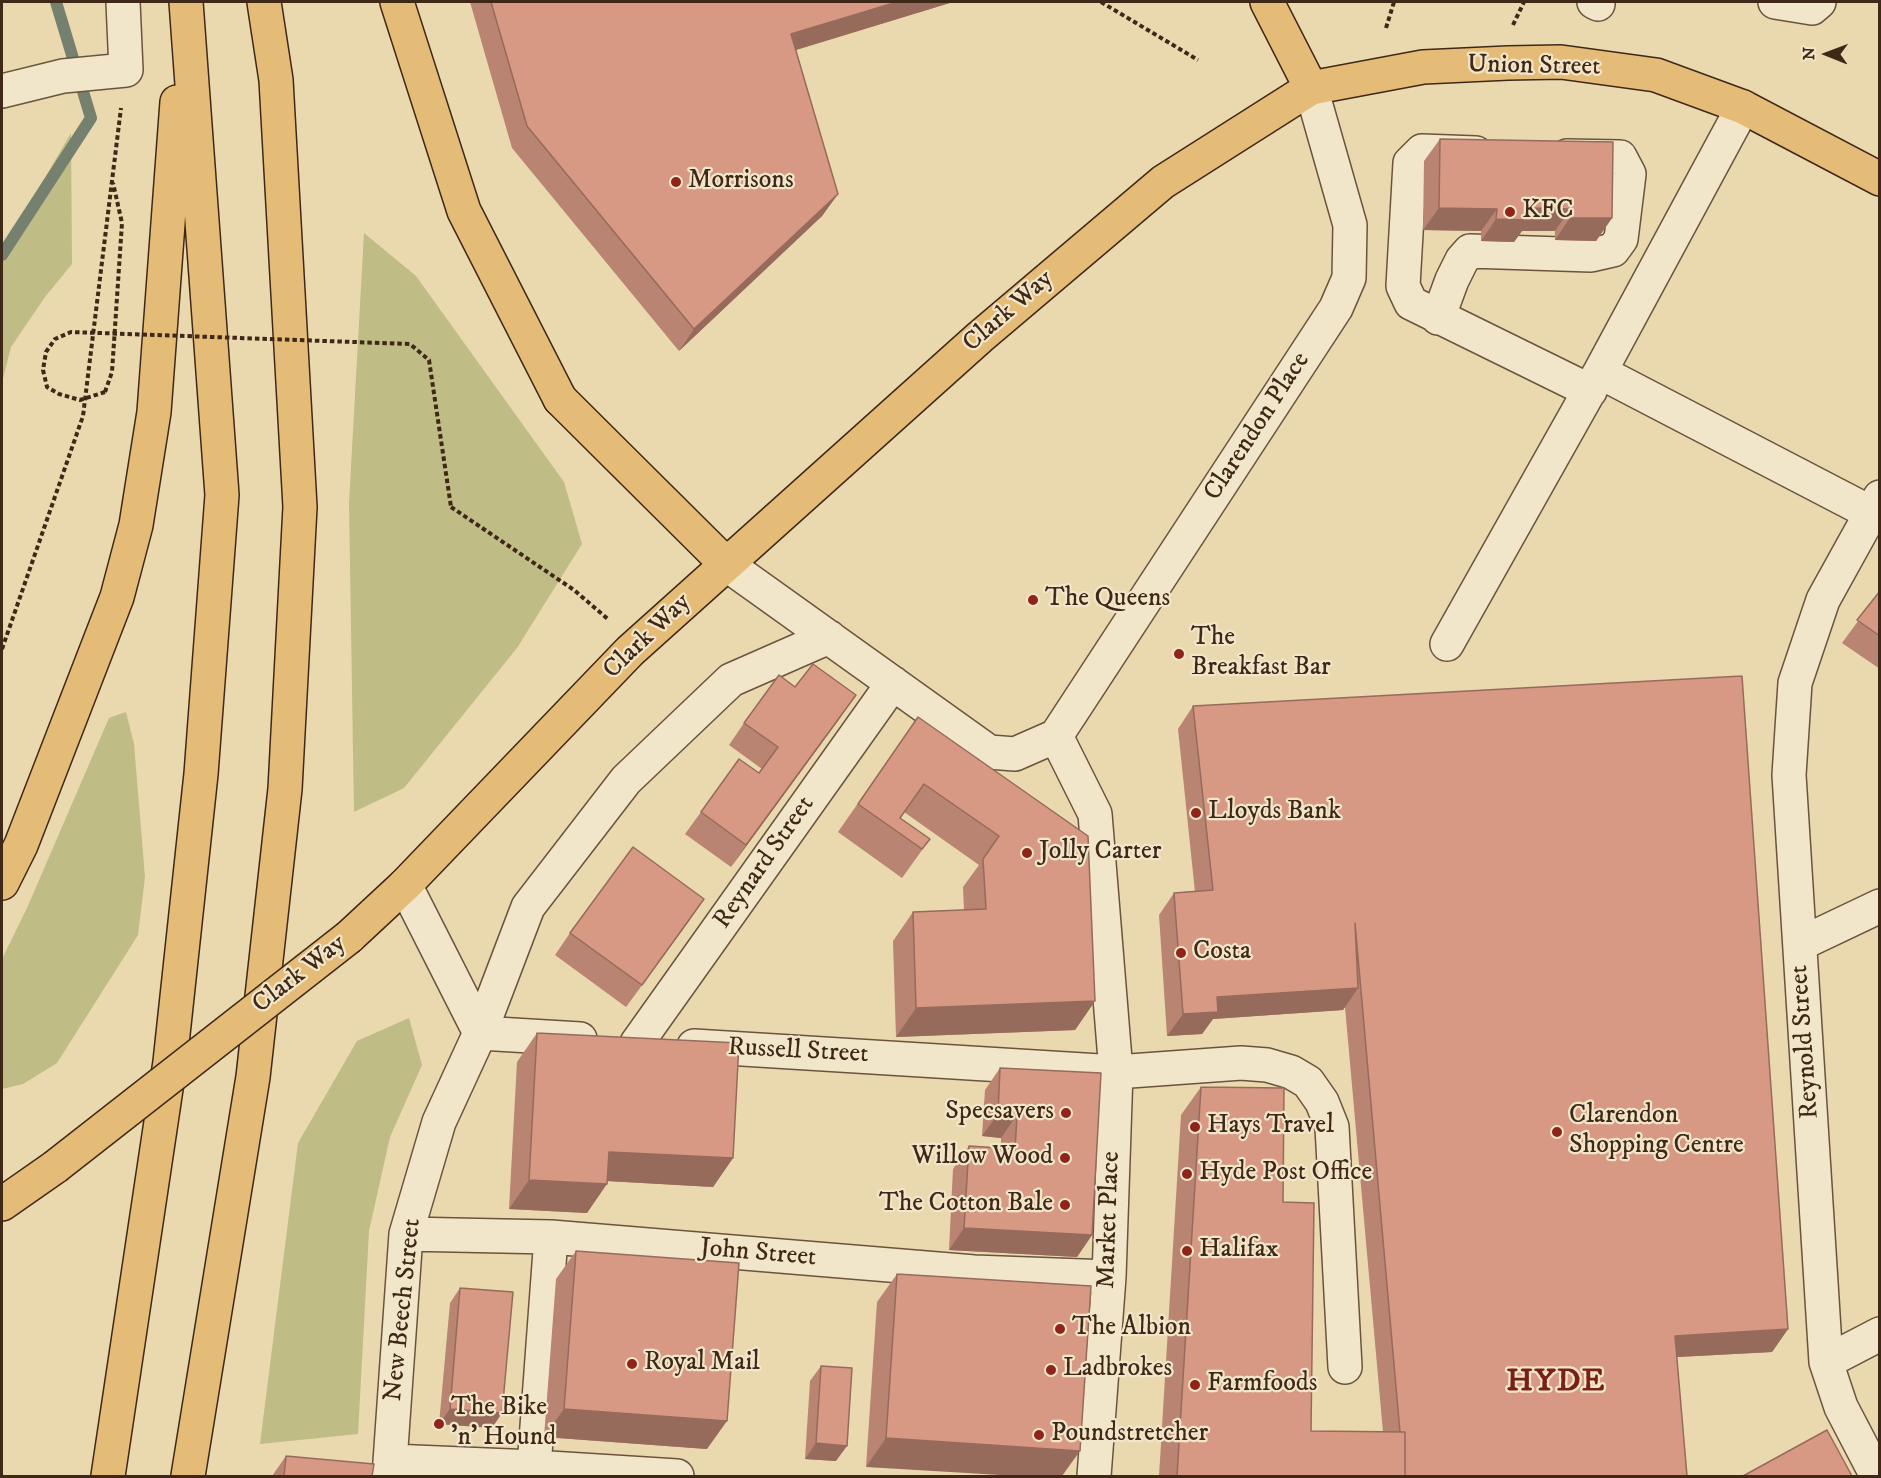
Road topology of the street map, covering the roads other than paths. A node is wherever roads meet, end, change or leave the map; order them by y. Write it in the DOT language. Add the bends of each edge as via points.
graph roads {
  1 [pos="123,2"];
  2 [pos="186,2"];
  3 [pos="264,2"];
  4 [pos="397,2"];
  5 [pos="1268,2"];
  6 [pos="1776,2"];
  7 [pos="1819,2"];
  8 [pos="1311,88"];
  9 [pos="2,91"];
  10 [pos="1743,107"];
  11 [pos="1503,154"];
  12 [pos="1538,155"];
  13 [pos="1880,179"];
  14 [pos="1424,311"];
  15 [pos="1595,381"];
  16 [pos="1875,505"];
  17 [pos="726,564"];
  18 [pos="829,637"];
  19 [pos="1447,644"];
  20 [pos="893,683"];
  21 [pos="1056,736"];
  22 [pos="2,883"];
  23 [pos="405,885"];
  24 [pos="1880,906"];
  25 [pos="1800,944"];
  26 [pos="480,1033"];
  27 [pos="637,1043"];
  28 [pos="1116,1072"];
  29 [pos="2,1204"];
  30 [pos="406,1234"];
  31 [pos="550,1237"];
  32 [pos="1109,1277"];
  33 [pos="1880,1334"];
  34 [pos="1826,1362"];
  35 [pos="1346,1367"];
  36 [pos="534,1467"];
  37 [pos="390,1469"];
  38 [pos="108,1476"];
  39 [pos="188,1476"];
  40 [pos="677,1476"];
  41 [pos="1094,1476"];
  42 [pos="1877,1476"];
  1 -- 9 [label="street" via="126,70 63,76"];
  2 -- 22 [label="main road" via="154,412 136,525 117,597 21,845"];
  2 -- 38 [label="main road" via="222,495 201,774 170,1062"];
  3 -- 39 [label="main road" via="276,80 299,495 295,601 285,789 253,1077"];
  4 -- 17 [label="main road" via="464,211 560,399"];
  5 -- 8 [label="main road"];
  6 -- 7 [label="street" via="1812,9"];
  8 -- 10 [label="main road, Union Street" via="1424,67 1561,62 1656,75"];
  8 -- 17 [label="main road, Clark Way" via="1163,182 980,337"];
  8 -- 21 [label="street, Clarendon Place" via="1350,225 1349,278 1336,308"];
  10 -- 13 [label="main road, Union Street"];
  10 -- 15 [label="street"];
  11 -- 14 [label="street" via="1422,151 1410,163 1403,286"];
  12 -- 14 [label="street" via="1620,157 1629,174 1621,239 1613,250 1591,255 1470,251 1452,280"];
  14 -- 15 [label="street"];
  15 -- 16 [label="street"];
  15 -- 19 [label="street"];
  16 -- 25 [label="street, Reynold Street" via="1823,600 1795,682 1789,775"];
  17 -- 18 [label="street"];
  17 -- 23 [label="main road, Clark Way" via="637,645"];
  18 -- 20 [label="street"];
  18 -- 26 [label="street, New Beech Street" via="731,680 626,780 528,907"];
  20 -- 21 [label="street" via="988,752 1015,754"];
  20 -- 27 [label="street, Reynard Street"];
  21 -- 28 [label="street, Market Place" via="1095,814"];
  23 -- 26 [label="street"];
  23 -- 29 [label="main road, Clark Way, bridge" via="350,937"];
  24 -- 25 [label="street"];
  25 -- 34 [label="street, Reynold Street"];
  26 -- 27 [label="street, Russell Street"];
  26 -- 30 [label="street, New Beech Street" via="439,1122"];
  27 -- 28 [label="street, Russell Street"];
  28 -- 32 [label="street, Market Place"];
  28 -- 35 [label="street, Russell Street" via="1241,1063 1268,1065 1308,1082 1332,1127"];
  30 -- 31 [label="street, John Street"];
  30 -- 37 [label="street, New Beech Street"];
  31 -- 32 [label="street, John Street" via="974,1272"];
  31 -- 36 [label="street"];
  32 -- 41 [label="street, Market Place"];
  33 -- 34 [label="street"];
  34 -- 42 [label="street, Reynold Street" via="1841,1407"];
  36 -- 37 [label="street"];
  36 -- 40 [label="street"];
}
